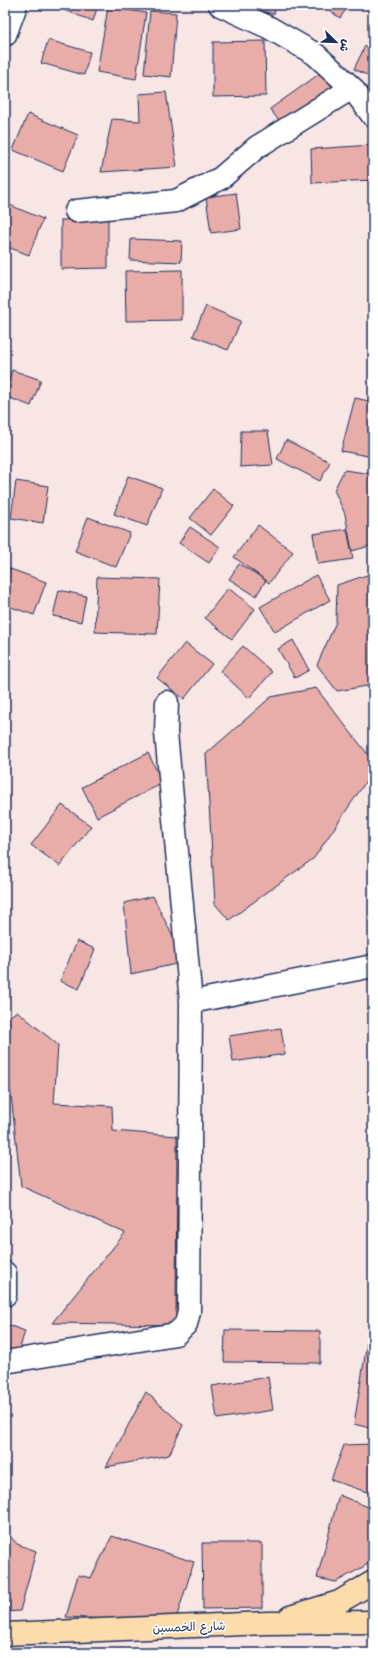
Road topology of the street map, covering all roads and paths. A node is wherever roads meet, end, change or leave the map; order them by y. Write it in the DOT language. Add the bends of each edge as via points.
graph roads {
  1 [pos="16,5"];
  2 [pos="220,5"];
  3 [pos="5,35"];
  4 [pos="352,88"];
  5 [pos="373,116"];
  6 [pos="76,211"];
  7 [pos="167,702"];
  8 [pos="373,966"];
  9 [pos="191,1002"];
  10 [pos="5,1273"];
  11 [pos="5,1295"];
  12 [pos="5,1362"];
  13 [pos="373,1582"];
  14 [pos="373,1622"];
  15 [pos="268,1624"];
  16 [pos="5,1634"];
  1 -- 3 [label="street"];
  2 -- 4 [label="street" via="268,27 315,54"];
  4 -- 5 [label="street"];
  4 -- 6 [label="street" via="257,147 221,178 176,201"];
  7 -- 9 [label="street" via="166,733"];
  8 -- 9 [label="street"];
  9 -- 12 [label="street" via="189,1312 186,1324 176,1334"];
  10 -- 11 [label="street"];
  13 -- 15 [label="main road" via="339,1602"];
  14 -- 15 [label="main road, شارع الخمسين"];
  15 -- 16 [label="main road, شارع الخمسين"];
}
